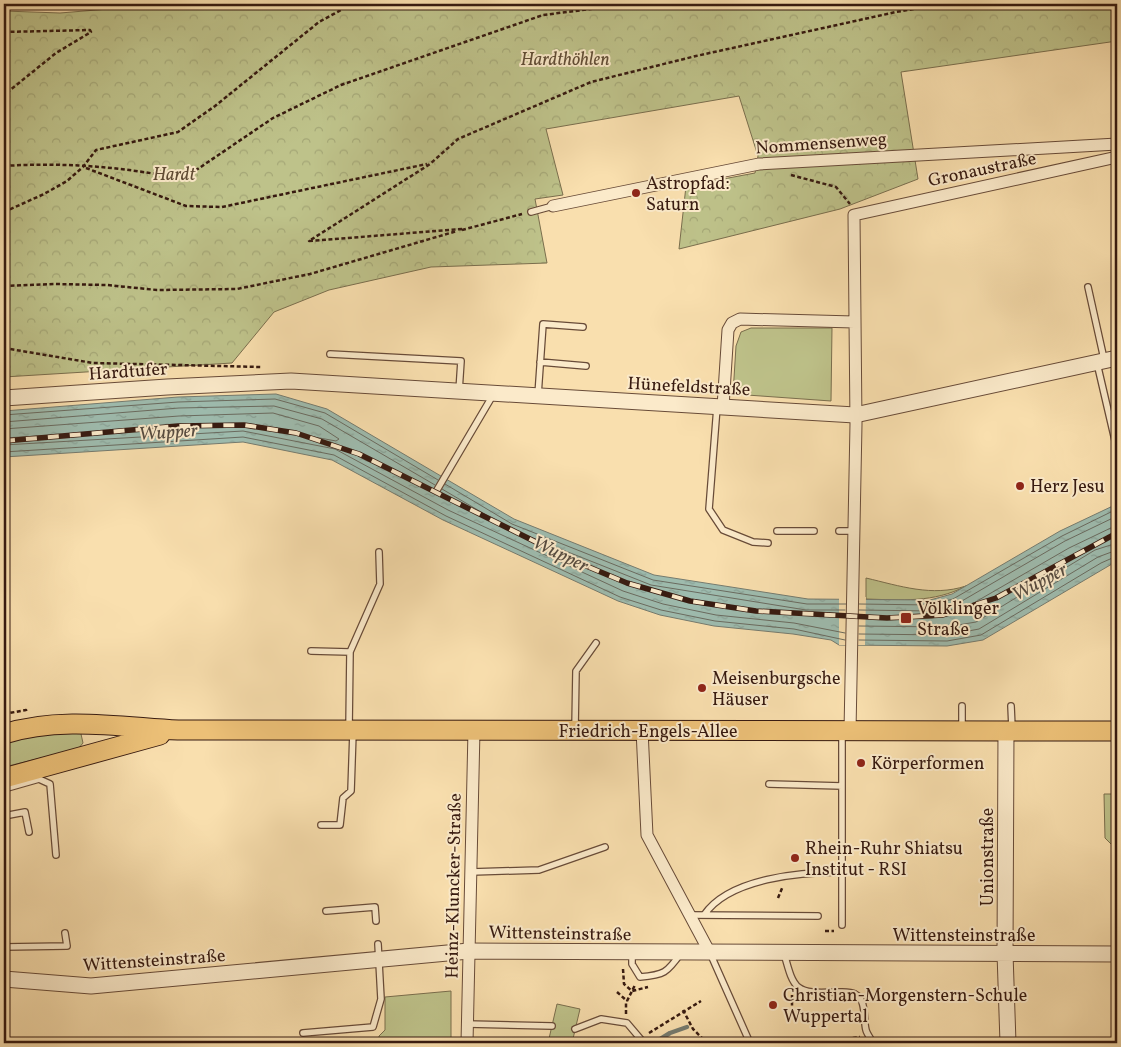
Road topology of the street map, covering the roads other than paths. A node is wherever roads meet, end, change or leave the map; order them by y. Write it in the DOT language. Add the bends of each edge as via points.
graph roads {
  1 [pos="1117,144"];
  2 [pos="1117,157"];
  3 [pos="553,206"];
  4 [pos="531,212"];
  5 [pos="1088,288"];
  6 [pos="854,322"];
  7 [pos="583,327"];
  8 [pos="330,354"];
  9 [pos="1106,361"];
  10 [pos="540,362"];
  11 [pos="586,366"];
  12 [pos="254,382"];
  13 [pos="459,391"];
  14 [pos="494,394"];
  15 [pos="538,396"];
  16 [pos="4,398"];
  17 [pos="720,407"];
  18 [pos="855,415"];
  19 [pos="1117,449"];
  20 [pos="437,490"];
  21 [pos="777,531"];
  22 [pos="814,531"];
  23 [pos="839,531"];
  24 [pos="854,531"];
  25 [pos="768,543"];
  26 [pos="379,552"];
  27 [pos="596,643"];
  28 [pos="311,650"];
  29 [pos="350,652"];
  30 [pos="962,706"];
  31 [pos="1011,706"];
  32 [pos="75,724"];
  33 [pos="178,730"];
  34 [pos="351,730"];
  35 [pos="474,730"];
  36 [pos="574,730"];
  37 [pos="642,730"];
  38 [pos="962,730"];
  39 [pos="1009,730"];
  40 [pos="846,731"];
  41 [pos="1117,731"];
  42 [pos="4,734"];
  43 [pos="82,755"];
  44 [pos="4,778"];
  45 [pos="769,784"];
  46 [pos="842,786"];
  47 [pos="4,789"];
  48 [pos="4,816"];
  49 [pos="321,825"];
  50 [pos="29,832"];
  51 [pos="605,847"];
  52 [pos="56,855"];
  53 [pos="471,872"];
  54 [pos="842,872"];
  55 [pos="326,911"];
  56 [pos="690,915"];
  57 [pos="704,916"];
  58 [pos="818,916"];
  59 [pos="376,921"];
  60 [pos="842,925"];
  61 [pos="65,933"];
  62 [pos="378,944"];
  63 [pos="4,947"];
  64 [pos="469,951"];
  65 [pos="632,952"];
  66 [pos="681,953"];
  67 [pos="710,953"];
  68 [pos="784,953"];
  69 [pos="1005,953"];
  70 [pos="1117,954"];
  71 [pos="379,959"];
  72 [pos="4,975"];
  73 [pos="4,979"];
  74 [pos="4,986"];
  75 [pos="467,1024"];
  76 [pos="552,1026"];
  77 [pos="575,1029"];
  78 [pos="303,1033"];
  79 [pos="643,1042"];
  80 [pos="467,1043"];
  81 [pos="750,1043"];
  82 [pos="873,1043"];
  83 [pos="1008,1043"];
  1 -- 3 [label="street, Nommensenweg" via="759,164"];
  2 -- 6 [label="street, Gronaustraße" via="854,215"];
  3 -- 4 [label="lane, Nommensenweg"];
  5 -- 9 [label="lane"];
  6 -- 17 [label="street" via="740,319 732,323 728,330"];
  6 -- 18 [label="street"];
  7 -- 10 [label="lane" via="543,324"];
  8 -- 13 [label="lane" via="461,361"];
  9 -- 18 [label="street, Hünefeldstraße"];
  9 -- 19 [label="lane"];
  10 -- 11 [label="lane"];
  10 -- 15 [label="lane"];
  12 -- 13 [label="street, Hünefeldstraße" via="291,381"];
  12 -- 16 [label="street, Hardtufer"];
  13 -- 14 [label="street, Hünefeldstraße"];
  14 -- 15 [label="street, Hünefeldstraße"];
  14 -- 20 [label="lane"];
  15 -- 17 [label="street, Hünefeldstraße"];
  17 -- 18 [label="street, Hünefeldstraße"];
  17 -- 25 [label="lane" via="709,509 723,530 753,542"];
  18 -- 24 [label="street"];
  21 -- 22 [label="lane"];
  23 -- 24 [label="lane"];
  24 -- 40 [label="street" via="852,645"];
  26 -- 29 [label="lane" via="380,584"];
  27 -- 36 [label="lane" via="576,671"];
  28 -- 29 [label="lane"];
  29 -- 34 [label="lane"];
  30 -- 38 [label="lane"];
  31 -- 39 [label="lane"];
  32 -- 33 [label="main road, Friedrich-Engels-Allee"];
  32 -- 42 [label="main road, Friedrich-Engels-Allee" via="30,726"];
  32 -- 43 [label="main road" via="91,735 89,746"];
  33 -- 34 [label="main road, Friedrich-Engels-Allee"];
  33 -- 43 [label="main road, Friedrich-Engels-Allee"];
  34 -- 35 [label="main road, Friedrich-Engels-Allee"];
  34 -- 49 [label="lane" via="351,791 343,798 340,825"];
  35 -- 36 [label="main road, Friedrich-Engels-Allee"];
  35 -- 53 [label="street, Heinz-Kluncker-Straße"];
  36 -- 37 [label="main road, Friedrich-Engels-Allee"];
  37 -- 40 [label="main road, Friedrich-Engels-Allee"];
  37 -- 56 [label="street" via="648,835"];
  38 -- 39 [label="main road, Friedrich-Engels-Allee"];
  38 -- 40 [label="main road, Friedrich-Engels-Allee"];
  39 -- 41 [label="main road, Friedrich-Engels-Allee"];
  39 -- 69 [label="street, Unionstraße"];
  40 -- 46 [label="lane"];
  43 -- 44 [label="main road, Friedrich-Engels-Allee"];
  45 -- 46 [label="lane"];
  46 -- 54 [label="lane"];
  47 -- 52 [label="lane" via="39,779 50,784"];
  48 -- 50 [label="lane" via="25,812"];
  51 -- 53 [label="lane" via="540,870"];
  53 -- 64 [label="street, Heinz-Kluncker-Straße"];
  54 -- 57 [label="lane" via="784,875 729,894 712,904"];
  54 -- 60 [label="lane"];
  55 -- 59 [label="lane" via="375,907"];
  56 -- 57 [label="lane"];
  56 -- 67 [label="street"];
  57 -- 58 [label="lane"];
  61 -- 63 [label="lane" via="67,946"];
  62 -- 71 [label="lane"];
  64 -- 65 [label="street, Wittensteinstraße"];
  64 -- 71 [label="street, Wittensteinstraße"];
  64 -- 75 [label="street, Heinz-Kluncker-Straße"];
  65 -- 66 [label="street, Wittensteinstraße"];
  65 -- 66 [label="lane" via="632,964 640,977 657,976 668,971"];
  66 -- 67 [label="street, Wittensteinstraße"];
  67 -- 68 [label="street, Wittensteinstraße"];
  67 -- 81 [label="lane"];
  68 -- 69 [label="street, Wittensteinstraße"];
  68 -- 82 [label="lane" via="792,981 800,989 812,993 856,994 863,1005 866,1031"];
  69 -- 70 [label="street, Wittensteinstraße"];
  69 -- 83 [label="street, Unionstraße"];
  71 -- 73 [label="street, Wittensteinstraße" via="91,986"];
  71 -- 78 [label="lane" via="381,999 373,1027"];
  72 -- 73 [label="street"];
  73 -- 74 [label="street"];
  75 -- 76 [label="lane"];
  75 -- 80 [label="street, Heinz-Kluncker-Straße"];
  77 -- 79 [label="lane" via="600,1019 627,1023"];
}
